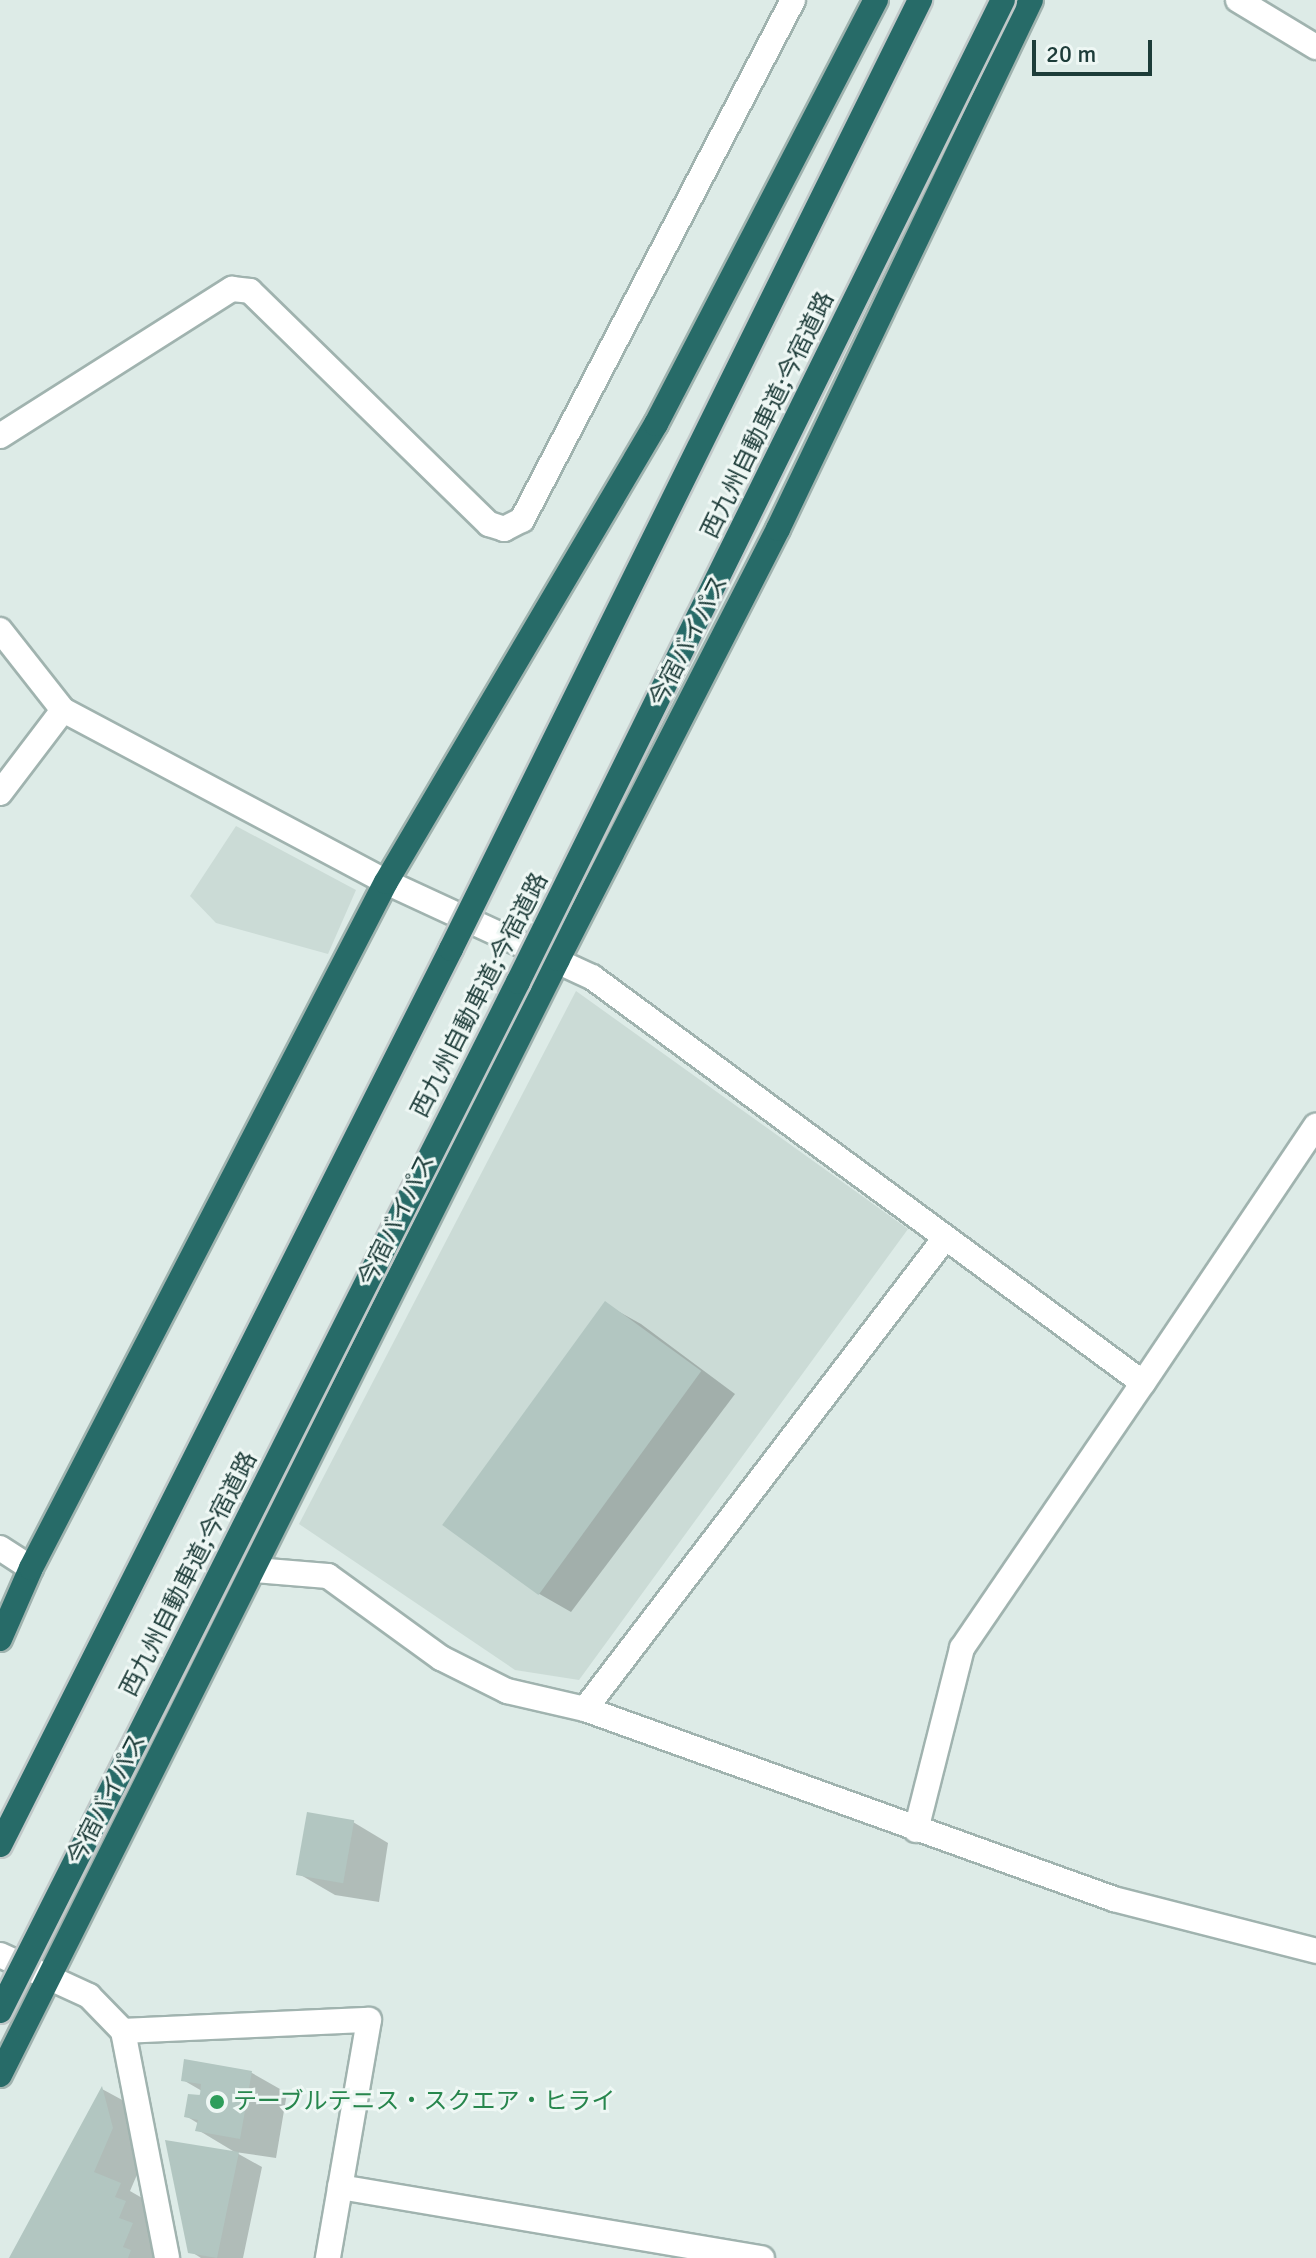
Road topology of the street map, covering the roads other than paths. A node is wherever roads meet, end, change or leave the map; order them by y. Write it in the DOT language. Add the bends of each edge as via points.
graph roads {
  1 [pos="793,0"];
  2 [pos="876,0"];
  3 [pos="920,0"];
  4 [pos="1003,0"];
  5 [pos="1031,0"];
  6 [pos="1238,0"];
  7 [pos="1316,47"];
  8 [pos="0,436"];
  9 [pos="0,630"];
  10 [pos="63,710"];
  11 [pos="0,793"];
  12 [pos="386,882"];
  13 [pos="558,959"];
  14 [pos="1316,1126"];
  15 [pos="945,1238"];
  16 [pos="1143,1383"];
  17 [pos="0,1548"];
  18 [pos="31,1568"];
  19 [pos="255,1570"];
  20 [pos="0,1639"];
  21 [pos="585,1709"];
  22 [pos="916,1830"];
  23 [pos="0,1845"];
  24 [pos="1316,1951"];
  25 [pos="0,1955"];
  26 [pos="49,1976"];
  27 [pos="0,2011"];
  28 [pos="123,2031"];
  29 [pos="0,2075"];
  30 [pos="340,2187"];
  31 [pos="167,2258"];
  32 [pos="328,2258"];
  33 [pos="762,2258"];
  1 -- 8 [label="street" via="522,520 504,529 489,524 250,291 232,289"];
  2 -- 12 [label="highway" via="656,424"];
  3 -- 23 [label="highway, 西九州自動車道;今宿道路, bridge"];
  4 -- 27 [label="highway, 西九州自動車道;今宿道路, bridge" via="525,968"];
  5 -- 13 [label="highway, 今宿バイパス" via="778,529"];
  6 -- 7 [label="street"];
  9 -- 10 [label="street"];
  10 -- 11 [label="street"];
  10 -- 12 [label="street"];
  12 -- 13 [label="street"];
  12 -- 18 [label="highway"];
  13 -- 15 [label="street" via="592,977"];
  13 -- 19 [label="highway, 今宿バイパス"];
  14 -- 16 [label="street"];
  15 -- 16 [label="street"];
  15 -- 21 [label="street"];
  16 -- 22 [label="street" via="962,1648"];
  17 -- 18 [label="street"];
  18 -- 20 [label="highway"];
  19 -- 21 [label="street" via="328,1576 441,1658 507,1691"];
  19 -- 26 [label="highway, 今宿バイパス"];
  21 -- 22 [label="street"];
  22 -- 24 [label="street" via="1114,1899"];
  25 -- 26 [label="street"];
  26 -- 28 [label="street" via="89,1996"];
  26 -- 29 [label="highway, 今宿バイパス"];
  28 -- 30 [label="street" via="369,2020"];
  28 -- 31 [label="street"];
  30 -- 32 [label="street"];
  30 -- 33 [label="street"];
}
